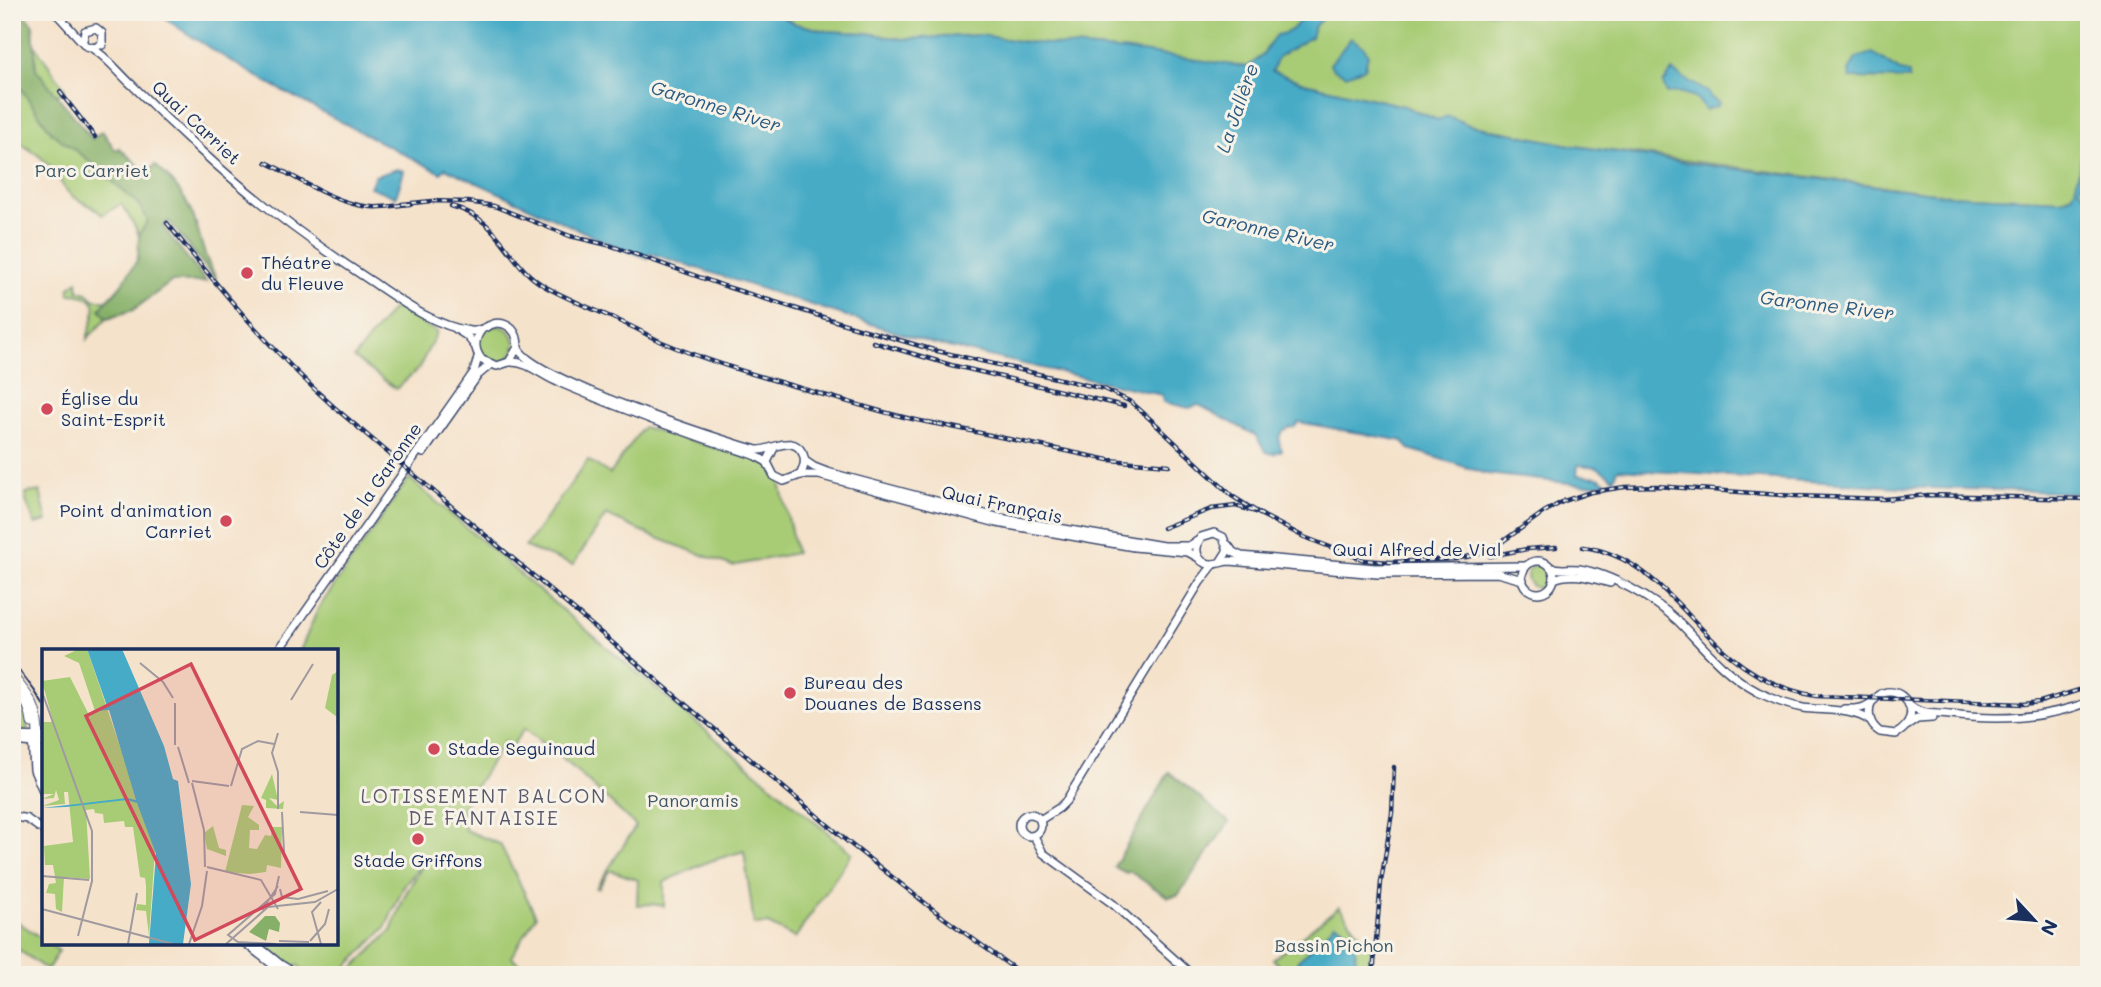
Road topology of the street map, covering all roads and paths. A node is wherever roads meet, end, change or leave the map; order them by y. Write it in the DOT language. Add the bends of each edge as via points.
graph roads {
  1 [pos="55,12"];
  2 [pos="69,27"];
  3 [pos="87,29"];
  4 [pos="83,40"];
  5 [pos="102,43"];
  6 [pos="92,48"];
  7 [pos="107,58"];
  8 [pos="452,327"];
  9 [pos="482,329"];
  10 [pos="475,346"];
  11 [pos="518,347"];
  12 [pos="478,356"];
  13 [pos="509,362"];
  14 [pos="490,365"];
  15 [pos="774,448"];
  16 [pos="805,461"];
  17 [pos="767,462"];
  18 [pos="800,475"];
  19 [pos="1199,540"];
  20 [pos="1228,545"];
  21 [pos="1201,559"];
  22 [pos="1218,563"];
  23 [pos="1526,566"];
  24 [pos="1552,568"];
  25 [pos="1554,579"];
  26 [pos="1523,580"];
  27 [pos="1200,582"];
  28 [pos="1633,591"];
  29 [pos="281,649"];
  30 [pos="281,649"];
  31 [pos="12,674"];
  32 [pos="12,692"];
  33 [pos="2089,702"];
  34 [pos="1871,703"];
  35 [pos="1909,705"];
  36 [pos="1828,710"];
  37 [pos="42,711"];
  38 [pos="1961,717"];
  39 [pos="1870,721"];
  40 [pos="1907,725"];
  41 [pos="16,740"];
  42 [pos="38,740"];
  43 [pos="42,776"];
  44 [pos="42,790"];
  45 [pos="12,816"];
  46 [pos="1040,820"];
  47 [pos="42,830"];
  48 [pos="1034,836"];
  49 [pos="248,945"];
  50 [pos="256,945"];
  51 [pos="286,975"];
  52 [pos="298,975"];
  53 [pos="1192,975"];
  1 -- 2 [label="main road"];
  2 -- 3 [label="main road"];
  2 -- 4 [label="main road"];
  3 -- 4 [label="main road"];
  3 -- 5 [label="main road" via="100,31"];
  4 -- 6 [label="main road"];
  5 -- 6 [label="main road"];
  5 -- 7 [label="main road, Quai Carriet"];
  6 -- 7 [label="main road, Quai Carriet"];
  7 -- 8 [label="main road, Quai Carriet" via="200,151 267,208 416,310"];
  8 -- 9 [label="main road, Quai Carriet"];
  8 -- 10 [label="main road, Quai Carriet"];
  9 -- 10 [label="main road"];
  9 -- 11 [label="main road" via="494,323 507,326 516,334"];
  10 -- 12 [label="main road"];
  11 -- 13 [label="main road"];
  11 -- 15 [label="main road" via="527,359 558,377 658,418 752,449"];
  12 -- 14 [label="main road"];
  12 -- 29 [label="main road, Côte de la Garonne" via="474,372"];
  13 -- 14 [label="main road"];
  13 -- 17 [label="main road" via="522,362 548,378"];
  14 -- 30 [label="main road, Côte de la Garonne"];
  15 -- 16 [label="main road" via="783,443 794,445"];
  15 -- 17 [label="main road"];
  16 -- 18 [label="main road"];
  16 -- 19 [label="main road, Quai Français" via="827,472 1000,518 1163,546 1189,546"];
  17 -- 18 [label="main road" via="778,479"];
  18 -- 21 [label="main road, Quai Français" via="819,475 997,523 1188,552"];
  19 -- 20 [label="main road" via="1214,533"];
  19 -- 21 [label="main road" via="1196,549"];
  20 -- 22 [label="main road"];
  20 -- 23 [label="main road, Quai Alfred de Vial" via="1241,556 1338,566"];
  21 -- 22 [label="main road"];
  21 -- 27 [label="main road"];
  22 -- 26 [label="main road, Quai Alfred de Vial" via="1377,574 1497,573"];
  22 -- 27 [label="main road"];
  23 -- 24 [label="main road" via="1538,561"];
  23 -- 26 [label="main road"];
  24 -- 25 [label="main road"];
  24 -- 28 [label="main road" via="1591,572"];
  25 -- 26 [label="main road" via="1539,593 1528,589"];
  25 -- 28 [label="main road" via="1582,576"];
  27 -- 46 [label="main road" via="1072,793"];
  28 -- 36 [label="main road" via="1668,612 1715,662 1750,687 1786,704"];
  31 -- 37 [label="highway" via="33,693"];
  31 -- 42 [label="highway" via="34,703"];
  32 -- 42 [label="highway" via="28,705"];
  33 -- 38 [label="main road" via="2029,717"];
  34 -- 35 [label="main road" via="1888,692"];
  34 -- 36 [label="main road" via="1858,709"];
  34 -- 39 [label="main road"];
  35 -- 38 [label="main road" via="1920,712"];
  35 -- 40 [label="main road"];
  36 -- 39 [label="main road" via="1861,715"];
  38 -- 40 [label="main road" via="1921,718"];
  39 -- 40 [label="main road" via="1885,734 1896,734"];
  41 -- 42 [label="main road"];
  41 -- 42 [label="main road"];
  42 -- 43 [label="main road"];
  42 -- 44 [label="main road" via="37,782"];
  45 -- 47 [label="main road" via="23,817"];
  46 -- 48 [label="main road" via="1040,831"];
  46 -- 48 [label="main road" via="1028,814 1018,823 1021,833"];
  48 -- 53 [label="main road" via="1043,853 1113,904"];
  49 -- 51 [label="main road"];
  50 -- 52 [label="main road"];
}
